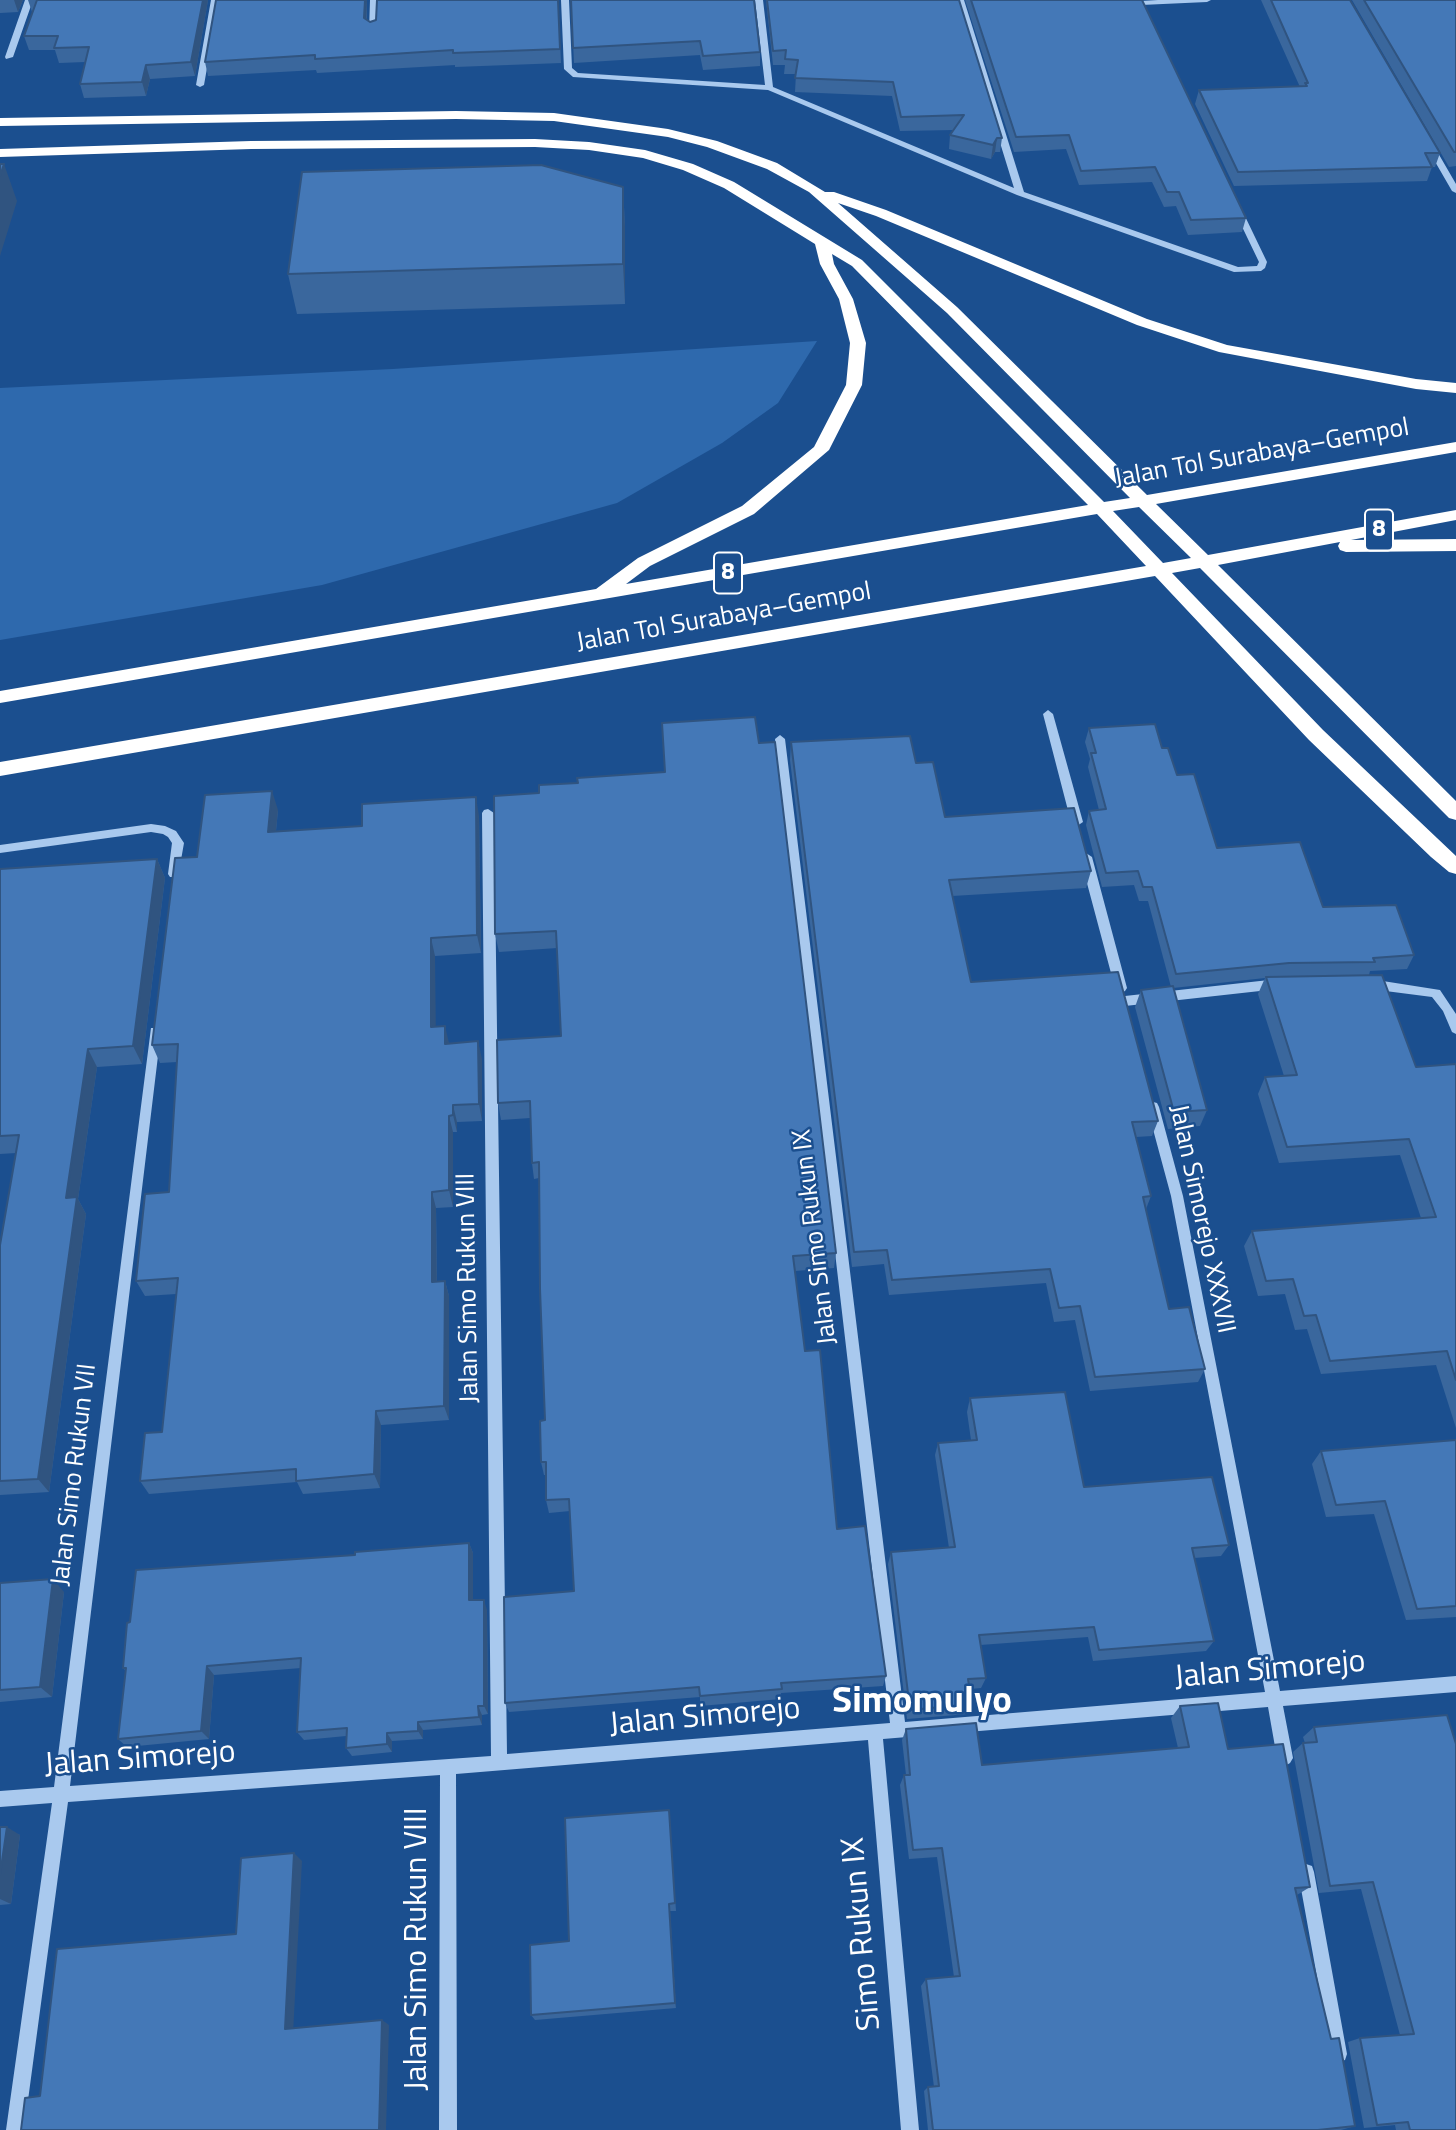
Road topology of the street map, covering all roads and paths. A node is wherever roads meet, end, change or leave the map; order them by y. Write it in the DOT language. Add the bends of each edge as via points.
graph roads {
  1 [pos="29,0"];
  2 [pos="215,0"];
  3 [pos="374,0"];
  4 [pos="565,0"];
  5 [pos="759,0"];
  6 [pos="960,0"];
  7 [pos="1207,0"];
  8 [pos="1140,2"];
  9 [pos="1147,16"];
  10 [pos="373,32"];
  11 [pos="9,57"];
  12 [pos="568,69"];
  13 [pos="200,85"];
  14 [pos="769,88"];
  15 [pos="0,122"];
  16 [pos="1427,141"];
  17 [pos="0,153"];
  18 [pos="814,189"];
  19 [pos="1455,189"];
  20 [pos="1020,193"];
  21 [pos="1234,200"];
  22 [pos="822,243"];
  23 [pos="1263,262"];
  24 [pos="1456,388"];
  25 [pos="1456,447"];
  26 [pos="1456,515"];
  27 [pos="1302,545"];
  28 [pos="1456,545"];
  29 [pos="599,596"];
  30 [pos="0,696"];
  31 [pos="1048,714"];
  32 [pos="780,739"];
  33 [pos="0,769"];
  34 [pos="488,813"];
  35 [pos="1456,813"];
  36 [pos="0,849"];
  37 [pos="1456,866"];
  38 [pos="173,884"];
  39 [pos="1352,983"];
  40 [pos="1297,984"];
  41 [pos="156,1022"];
  42 [pos="1456,1029"];
  43 [pos="1149,1092"];
  44 [pos="1456,1684"];
  45 [pos="1274,1698"];
  46 [pos="898,1730"];
  47 [pos="875,1732"];
  48 [pos="499,1763"];
  49 [pos="447,1768"];
  50 [pos="1289,1779"];
  51 [pos="61,1793"];
  52 [pos="0,1800"];
  53 [pos="1303,1860"];
  54 [pos="1343,2076"];
  55 [pos="15,2130"];
  56 [pos="448,2130"];
  57 [pos="910,2130"];
  1 -- 11 [label="street"];
  2 -- 13 [label="street"];
  3 -- 10 [label="street"];
  4 -- 12 [label="street"];
  5 -- 14 [label="street"];
  6 -- 20 [label="street"];
  7 -- 8 [label="street"];
  8 -- 9 [label="street"];
  12 -- 14 [label="street" via="581,76"];
  14 -- 20 [label="street"];
  15 -- 18 [label="highway" via="554,117 668,132 712,144 772,166"];
  16 -- 19 [label="street"];
  17 -- 22 [label="highway" via="278,145 589,145 688,167 729,185"];
  18 -- 24 [label="highway" via="1142,322 1224,349"];
  18 -- 35 [label="highway" via="952,310"];
  20 -- 23 [label="street" via="1237,270 1261,268"];
  21 -- 23 [label="street"];
  22 -- 29 [label="highway" via="827,264 846,299 858,343 854,385 821,450 748,510 644,562"];
  22 -- 37 [label="highway" via="857,263 1039,443 1316,735"];
  25 -- 29 [label="highway, Jalan Tol Surabaya–Gempol / 8"];
  26 -- 27 [label="highway, Jalan Tol Surabaya–Gempol / 8"];
  27 -- 28 [label="highway"];
  27 -- 33 [label="highway, Jalan Tol Surabaya–Gempol / 8"];
  29 -- 30 [label="highway, Jalan Tol Surabaya–Gempol / 8"];
  31 -- 40 [label="street" via="1127,1007"];
  32 -- 46 [label="street, Jalan Simo Rukun IX"];
  34 -- 48 [label="street, Jalan Simo Rukun VIII"];
  36 -- 38 [label="street" via="151,828 165,830 178,843"];
  39 -- 42 [label="street" via="1436,993"];
  41 -- 51 [label="street, Jalan Simo Rukun VII"];
  43 -- 45 [label="street, Jalan Simorejo XXXVII" via="1177,1196"];
  44 -- 45 [label="street, Jalan Simorejo"];
  45 -- 46 [label="street, Jalan Simorejo"];
  45 -- 50 [label="street, Jalan Simorejo XXXVII"];
  46 -- 47 [label="street, Jalan Simorejo"];
  47 -- 48 [label="street, Jalan Simorejo"];
  47 -- 57 [label="street, Simo Rukun IX"];
  48 -- 49 [label="street, Jalan Simorejo"];
  49 -- 51 [label="street, Jalan Simorejo"];
  49 -- 56 [label="street, Jalan Simo Rukun VIII"];
  51 -- 52 [label="street, Jalan Simorejo"];
  51 -- 55 [label="street, Jalan Simo Rukun VII"];
  53 -- 54 [label="street"];
}
